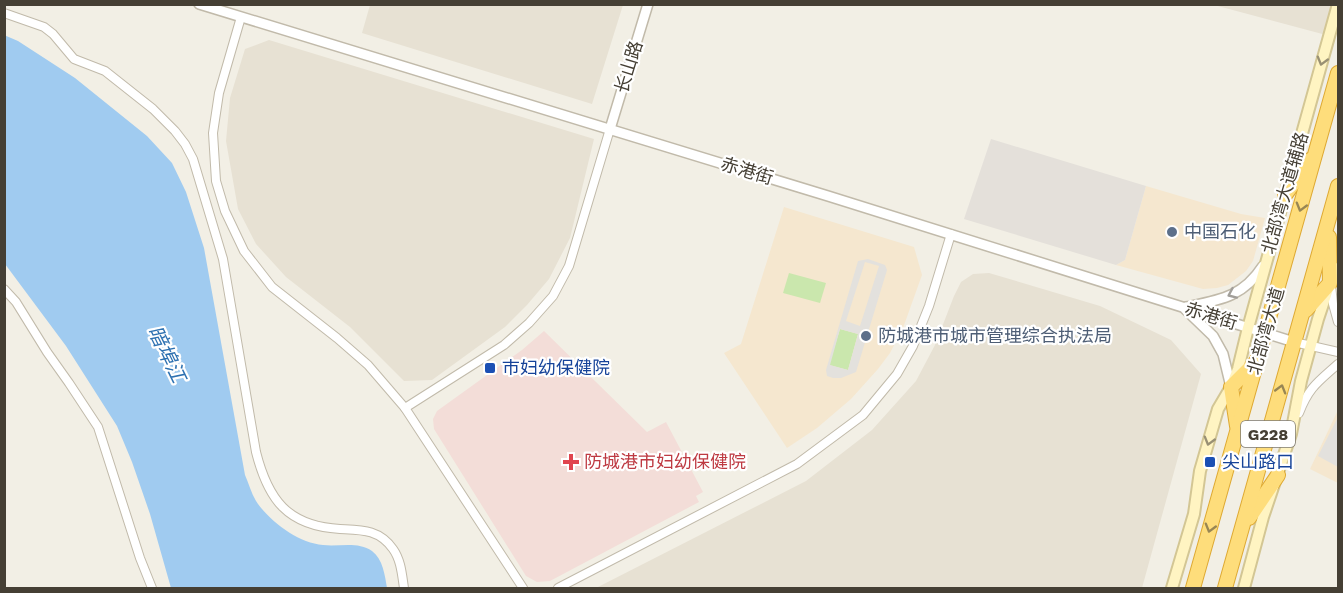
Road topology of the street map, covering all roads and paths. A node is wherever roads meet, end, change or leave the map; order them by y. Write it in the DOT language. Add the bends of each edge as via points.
graph roads {
  1 [pos="198,4"];
  2 [pos="648,4"];
  3 [pos="1338,4"];
  4 [pos="4,13"];
  5 [pos="241,17"];
  6 [pos="1338,73"];
  7 [pos="610,129"];
  8 [pos="1317,151"];
  9 [pos="1338,186"];
  10 [pos="1285,195"];
  11 [pos="1328,222"];
  12 [pos="951,234"];
  13 [pos="1267,260"];
  14 [pos="1338,268"];
  15 [pos="1330,283"];
  16 [pos="4,289"];
  17 [pos="1184,307"];
  18 [pos="1302,314"];
  19 [pos="1338,322"];
  20 [pos="1248,328"];
  21 [pos="1265,333"];
  22 [pos="1294,342"];
  23 [pos="1310,346"];
  24 [pos="1338,352"];
  25 [pos="1258,360"];
  26 [pos="1338,364"];
  27 [pos="1231,387"];
  28 [pos="405,408"];
  29 [pos="1238,431"];
  30 [pos="1291,434"];
  31 [pos="1278,475"];
  32 [pos="1242,527"];
  33 [pos="152,588"];
  34 [pos="404,588"];
  35 [pos="523,588"];
  36 [pos="558,588"];
  37 [pos="1172,588"];
  38 [pos="1193,588"];
  39 [pos="1225,588"];
  40 [pos="1244,588"];
  1 -- 5 [label="street, 赤港街"];
  2 -- 7 [label="street, 长山路"];
  3 -- 10 [label="main road, 北部湾大道辅路, one-way"];
  4 -- 34 [label="street" via="44,27 74,59 105,71 153,109 185,144 223,259 256,452 271,493 296,518 317,526 360,529 386,540 398,559"];
  5 -- 7 [label="street, 赤港街"];
  5 -- 28 [label="street" via="219,93 213,133 216,181 225,211 244,251 272,287 368,365"];
  6 -- 8 [label="highway, 北部湾大道 / G228"];
  7 -- 12 [label="street, 赤港街"];
  7 -- 28 [label="street" via="569,266 553,296 504,345"];
  8 -- 10 [label="highway"];
  8 -- 21 [label="highway, 北部湾大道 / G228, one-way"];
  9 -- 11 [label="highway, 北部湾大道 / G228"];
  10 -- 13 [label="main road, 北部湾大道辅路"];
  11 -- 15 [label="highway"];
  11 -- 18 [label="highway, 北部湾大道 / G228"];
  12 -- 17 [label="street, 赤港街"];
  12 -- 36 [label="street" via="913,346 897,374 863,415 796,464"];
  13 -- 17 [label="street, one-way" via="1255,279 1241,290 1217,301"];
  13 -- 20 [label="main road, 北部湾大道辅路"];
  14 -- 15 [label="main road"];
  15 -- 18 [label="highway"];
  15 -- 19 [label="street"];
  15 -- 23 [label="main road"];
  16 -- 33 [label="street" via="98,428"];
  17 -- 20 [label="street, 赤港街"];
  17 -- 27 [label="street" via="1213,336 1223,354"];
  18 -- 22 [label="highway, 北部湾大道 / G228"];
  20 -- 21 [label="street, 赤港街"];
  20 -- 27 [label="main road, 北部湾大道辅路"];
  21 -- 22 [label="street, 赤港街"];
  21 -- 25 [label="highway, 北部湾大道 / G228"];
  22 -- 23 [label="street"];
  32 -- 22 [label="highway, 北部湾大道 / G228, one-way"];
  23 -- 24 [label="street"];
  23 -- 30 [label="main road"];
  25 -- 27 [label="highway"];
  25 -- 29 [label="highway, 北部湾大道 / G228"];
  26 -- 30 [label="street" via="1316,382 1304,399"];
  27 -- 29 [label="highway"];
  27 -- 37 [label="main road, 北部湾大道辅路, one-way" via="1218,409"];
  28 -- 35 [label="street"];
  29 -- 38 [label="highway, 北部湾大道 / G228, one-way"];
  30 -- 31 [label="main road"];
  31 -- 32 [label="highway"];
  31 -- 40 [label="main road"];
  32 -- 39 [label="highway, 北部湾大道 / G228"];
}
